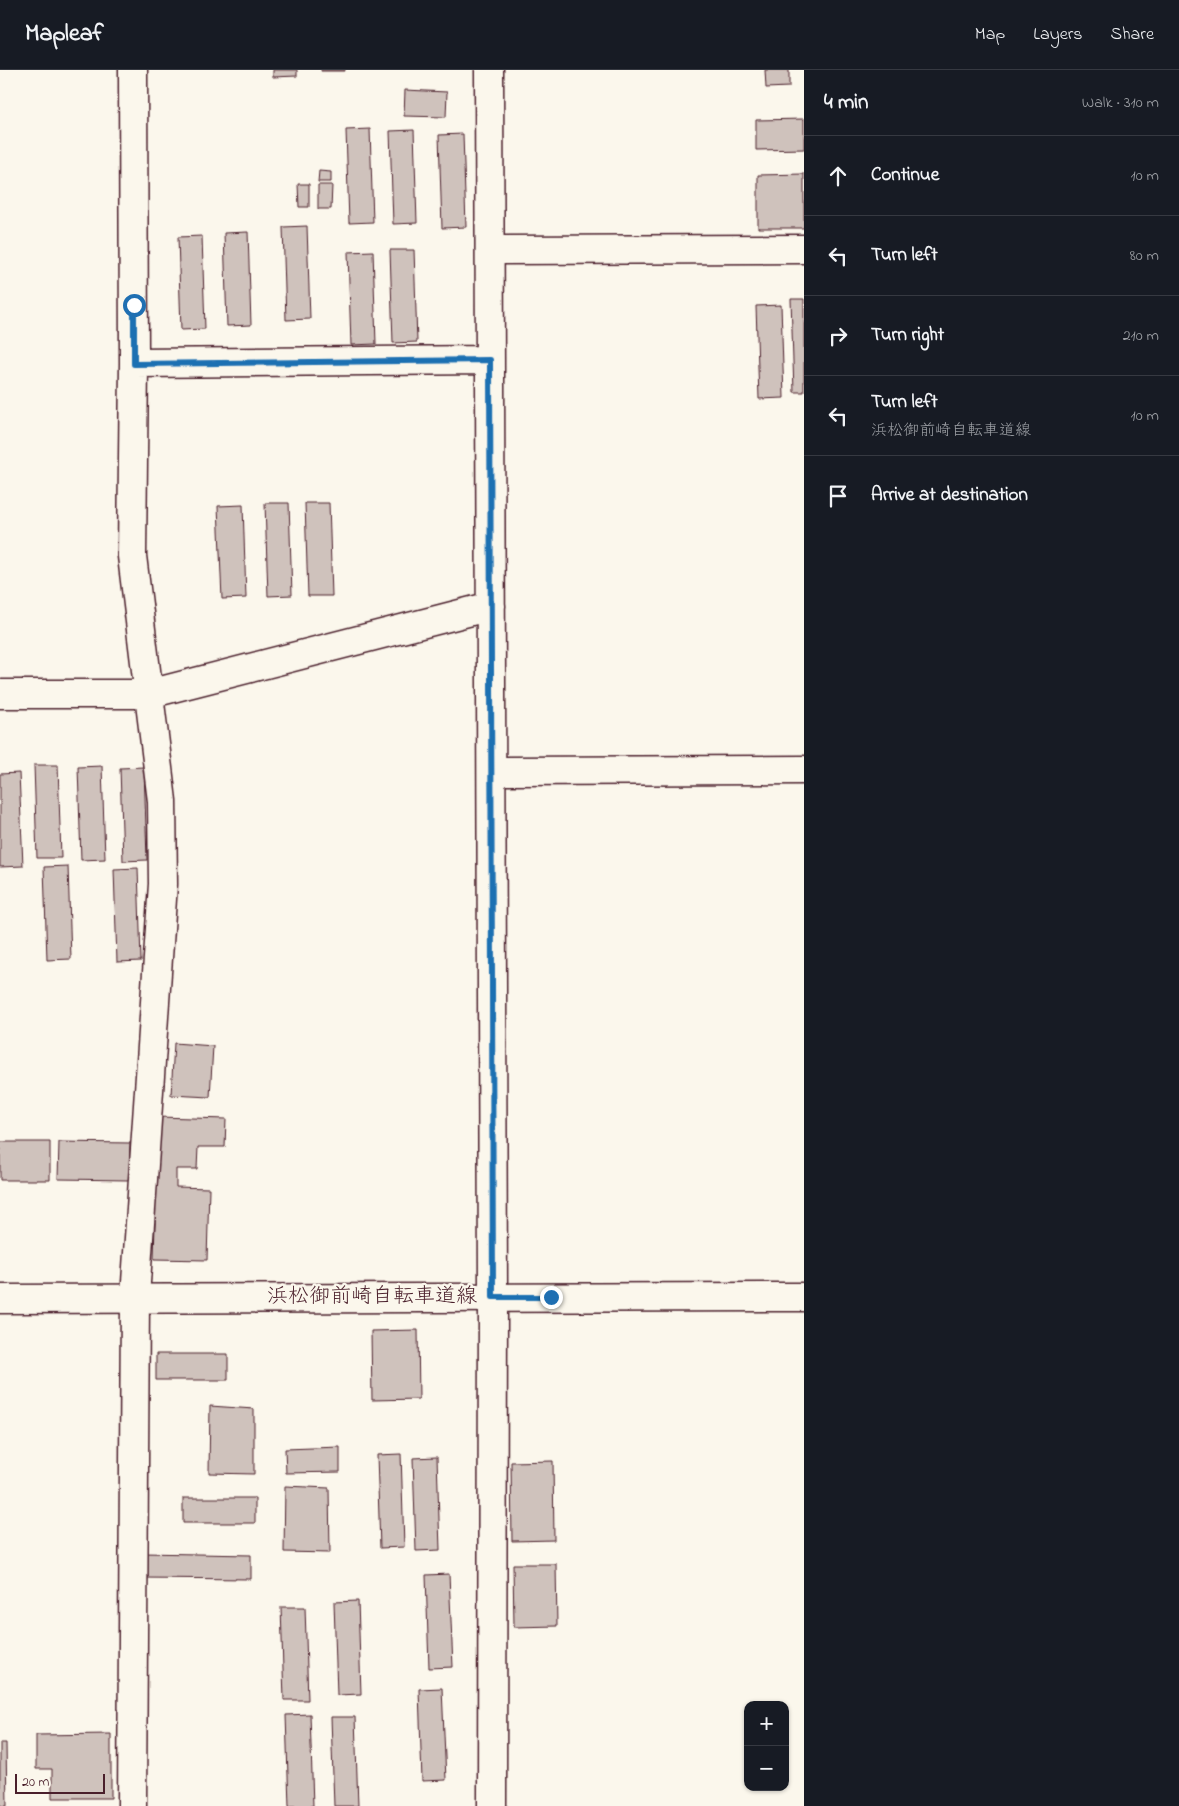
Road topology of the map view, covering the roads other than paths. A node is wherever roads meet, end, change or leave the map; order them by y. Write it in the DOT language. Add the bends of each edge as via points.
graph roads {
  1 [pos="133,70"];
  2 [pos="489,70"];
  3 [pos="804,249"];
  4 [pos="490,250"];
  5 [pos="490,360"];
  6 [pos="134,364"];
  7 [pos="491,606"];
  8 [pos="0,694"];
  9 [pos="149,694"];
  10 [pos="804,770"];
  11 [pos="492,771"];
  12 [pos="135,1297"];
  13 [pos="493,1297"];
  14 [pos="804,1297"];
  15 [pos="0,1299"];
  16 [pos="132,1806"];
  17 [pos="492,1806"];
  1 -- 6 [label="street"];
  2 -- 4 [label="street"];
  3 -- 4 [label="street"];
  4 -- 5 [label="street"];
  5 -- 6 [label="street"];
  5 -- 7 [label="street"];
  6 -- 9 [label="street" via="132,556"];
  7 -- 9 [label="street"];
  7 -- 11 [label="street"];
  8 -- 9 [label="street"];
  9 -- 12 [label="street" via="162,801 163,884"];
  10 -- 11 [label="street"];
  11 -- 13 [label="street"];
  12 -- 13 [label="street, 浜松御前崎自転車道線"];
  12 -- 15 [label="street, 浜松御前崎自転車道線"];
  12 -- 16 [label="street"];
  13 -- 14 [label="street, 浜松御前崎自転車道線"];
  13 -- 17 [label="street"];
}
